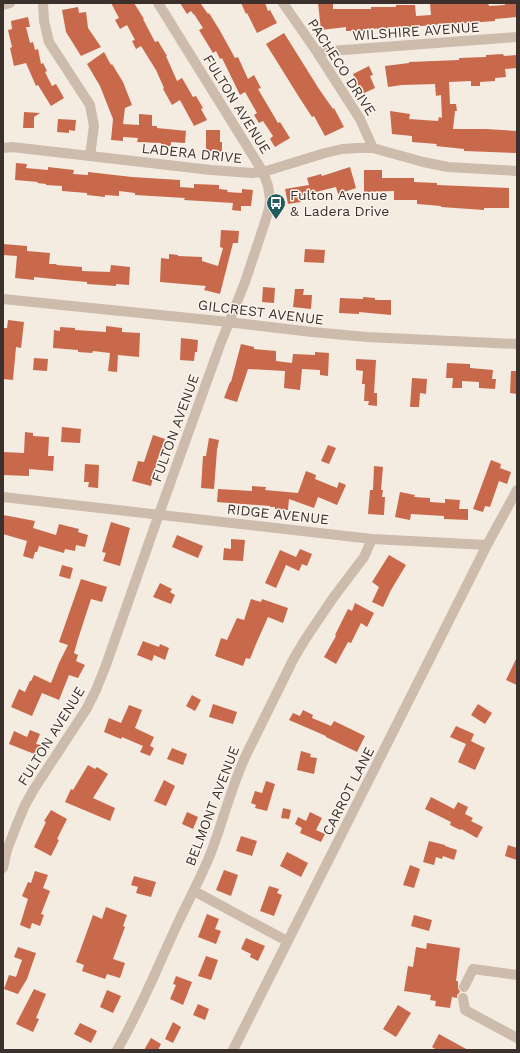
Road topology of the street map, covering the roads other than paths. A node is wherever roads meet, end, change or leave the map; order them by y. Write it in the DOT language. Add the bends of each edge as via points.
graph roads {
  1 [pos="10,3"];
  2 [pos="43,3"];
  3 [pos="158,3"];
  4 [pos="283,3"];
  5 [pos="3,5"];
  6 [pos="517,37"];
  7 [pos="317,52"];
  8 [pos="3,148"];
  9 [pos="373,148"];
  10 [pos="90,156"];
  11 [pos="517,171"];
  12 [pos="262,172"];
  13 [pos="3,299"];
  14 [pos="229,322"];
  15 [pos="517,344"];
  16 [pos="517,490"];
  17 [pos="3,497"];
  18 [pos="159,514"];
  19 [pos="372,539"];
  20 [pos="487,545"];
  21 [pos="3,868"];
  22 [pos="194,891"];
  23 [pos="287,941"];
  24 [pos="517,975"];
  25 [pos="464,987"];
  26 [pos="463,998"];
  27 [pos="517,1038"];
  28 [pos="117,1050"];
  29 [pos="233,1050"];
  1 -- 5 [label="street"];
  2 -- 10 [label="street" via="49,42 90,105 94,126"];
  3 -- 12 [label="street, FULTON AVENUE"];
  4 -- 7 [label="street, PACHECO DRIVE"];
  6 -- 7 [label="street, WILSHIRE AVENUE"];
  7 -- 9 [label="street, PACHECO DRIVE" via="360,119"];
  8 -- 10 [label="street, LADERA DRIVE"];
  9 -- 11 [label="street, LADERA DRIVE" via="443,166"];
  9 -- 12 [label="street, LADERA DRIVE" via="342,149"];
  10 -- 12 [label="street, LADERA DRIVE" via="211,170"];
  12 -- 14 [label="street, FULTON AVENUE" via="268,186 269,208"];
  13 -- 14 [label="street, GILCREST AVENUE"];
  14 -- 15 [label="street, GILCREST AVENUE" via="366,337"];
  14 -- 18 [label="street, FULTON AVENUE"];
  16 -- 20 [label="street"];
  17 -- 18 [label="street, RIDGE AVENUE"];
  18 -- 19 [label="street, RIDGE AVENUE"];
  18 -- 21 [label="street, FULTON AVENUE" via="96,690 25,805 7,850"];
  19 -- 20 [label="street, RIDGE AVENUE"];
  19 -- 22 [label="street, BELMONT AVENUE" via="364,557 294,658 240,767 213,848"];
  20 -- 23 [label="street, CARROT LANE"];
  22 -- 23 [label="street"];
  22 -- 28 [label="street, BELMONT AVENUE"];
  23 -- 29 [label="street, CARROT LANE"];
  24 -- 25 [label="street" via="473,969"];
  26 -- 27 [label="street" via="465,1010"];
}
